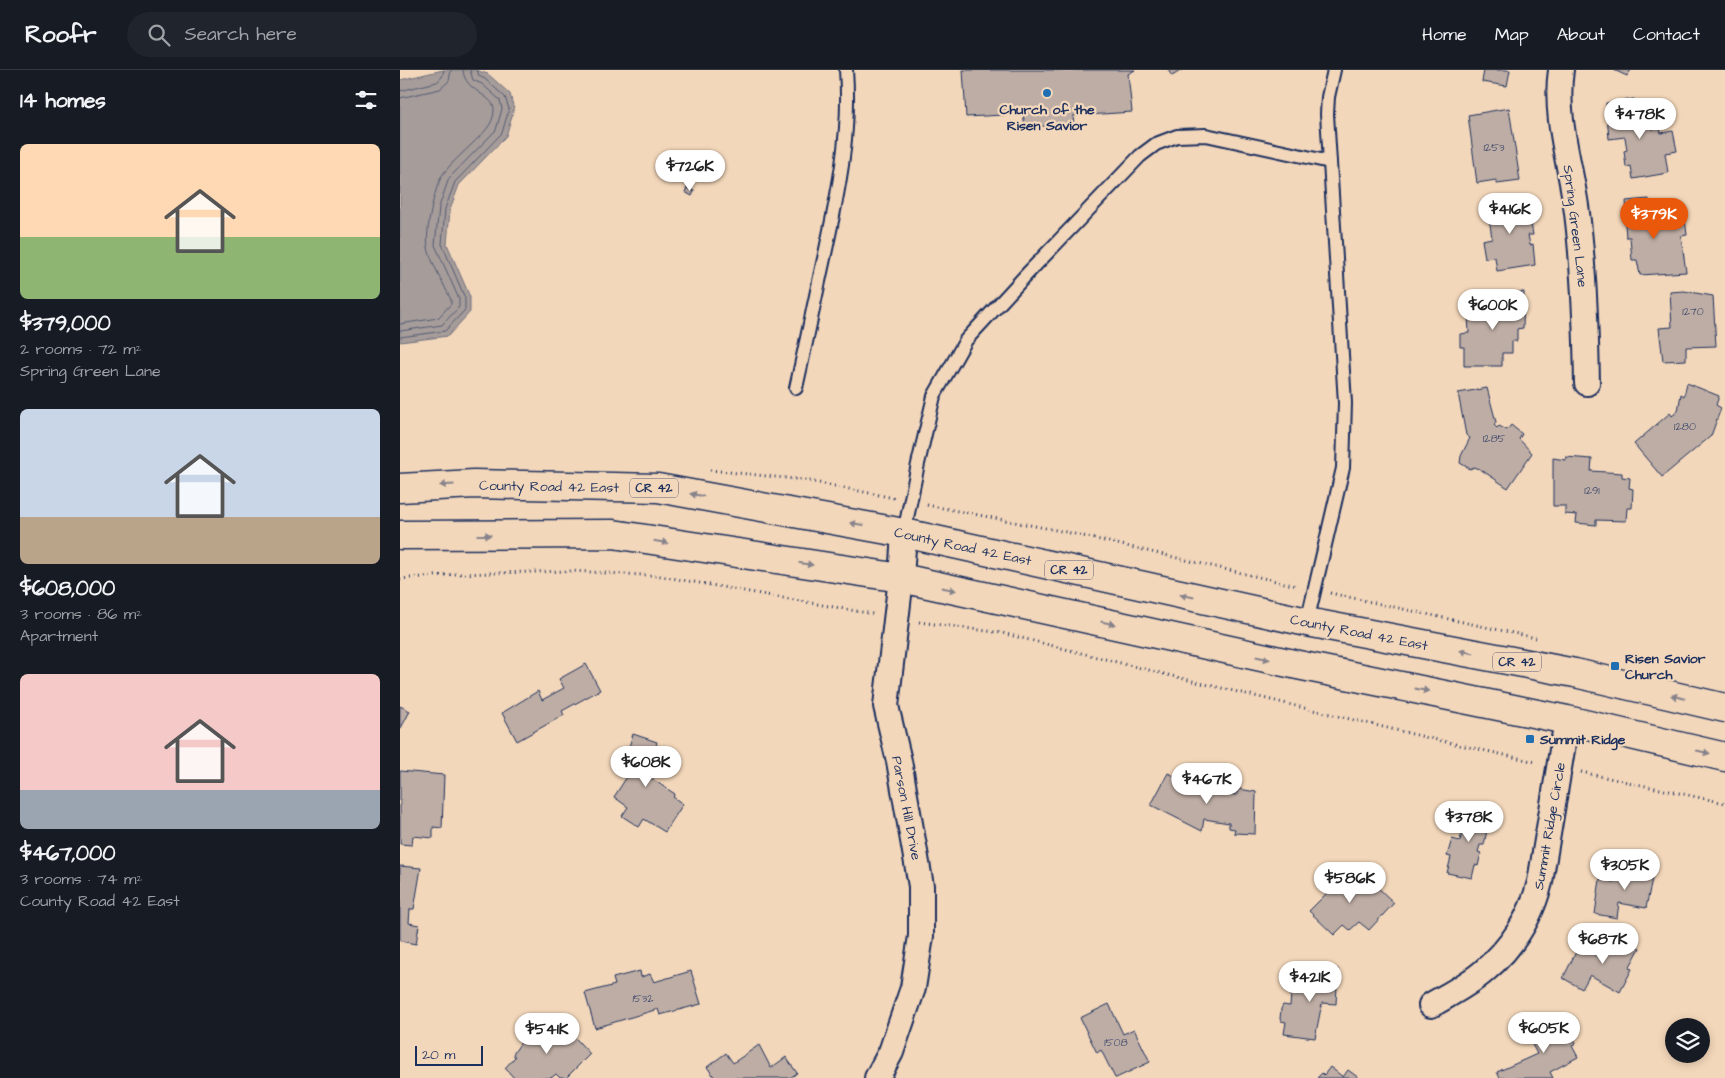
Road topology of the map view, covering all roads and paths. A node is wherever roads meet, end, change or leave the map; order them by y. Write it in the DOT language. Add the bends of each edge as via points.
graph roads {
  1 [pos="846,70"];
  2 [pos="1334,70"];
  3 [pos="1561,70"];
  4 [pos="1330,162"];
  5 [pos="1587,383"];
  6 [pos="796,388"];
  7 [pos="400,488"];
  8 [pos="904,533"];
  9 [pos="400,536"];
  10 [pos="901,578"];
  11 [pos="400,579"];
  12 [pos="896,618"];
  13 [pos="1307,622"];
  14 [pos="1725,708"];
  15 [pos="1567,720"];
  16 [pos="1725,757"];
  17 [pos="1559,767"];
  18 [pos="1725,803"];
  19 [pos="1431,1005"];
  20 [pos="877,1078"];
  1 -- 6 [label="lane" via="846,138 838,194"];
  2 -- 4 [label="lane" via="1327,114"];
  3 -- 5 [label="street, Spring Green Lane" via="1562,133 1577,210 1584,278"];
  4 -- 8 [label="lane" via="1206,135 1177,136 1156,144 1140,156 966,340 934,396"];
  4 -- 13 [label="lane" via="1345,402 1343,468"];
  8 -- 7 [label="highway, County Road 42 East / CR 42, one-way" via="658,488 474,484"];
  8 -- 10 [label="street, Parson Hill Drive"];
  13 -- 8 [label="highway, County Road 42 East / CR 42, one-way"];
  9 -- 10 [label="highway, one-way" via="613,534"];
  10 -- 12 [label="street, Parson Hill Drive"];
  10 -- 15 [label="highway, one-way"];
  11 -- 12 [label="path" via="571,571 660,576"];
  12 -- 17 [label="path" via="1002,633 1328,714"];
  12 -- 20 [label="street, Parson Hill Drive" via="886,706 921,886 922,936 913,988 891,1052"];
  14 -- 13 [label="highway, County Road 42 East / CR 42, one-way" via="1575,673"];
  15 -- 16 [label="highway, one-way"];
  15 -- 17 [label="street, Summit Ridge Circle"];
  17 -- 18 [label="path"];
  17 -- 19 [label="street, Summit Ridge Circle" via="1540,882 1523,925 1511,944 1482,973"];
}
